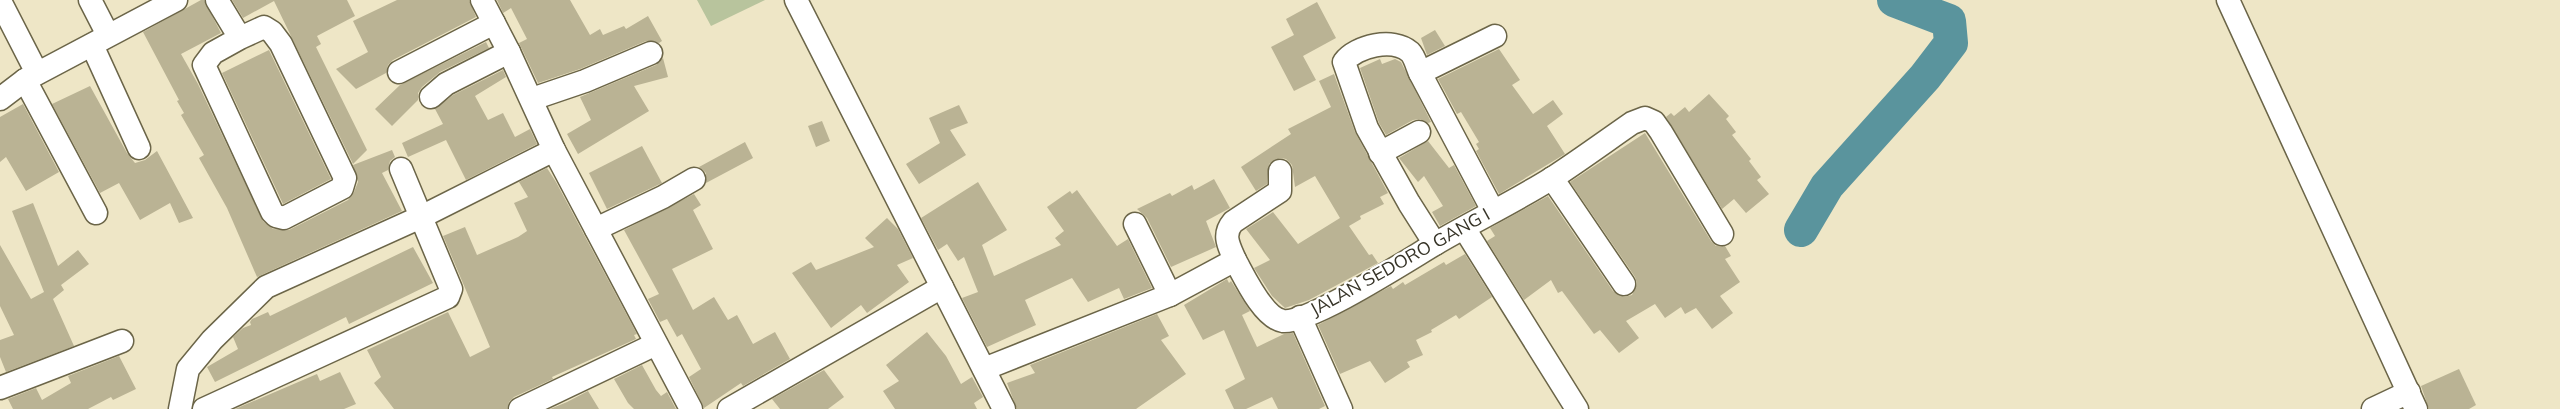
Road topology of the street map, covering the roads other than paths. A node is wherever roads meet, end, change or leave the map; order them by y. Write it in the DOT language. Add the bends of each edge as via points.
graph roads {
  1 [pos="90,0"];
  2 [pos="218,0"];
  3 [pos="482,0"];
  4 [pos="796,0"];
  5 [pos="2228,0"];
  6 [pos="0,1"];
  7 [pos="169,2"];
  8 [pos="494,23"];
  9 [pos="1494,36"];
  10 [pos="240,38"];
  11 [pos="100,40"];
  12 [pos="510,52"];
  13 [pos="651,54"];
  14 [pos="399,72"];
  15 [pos="1420,73"];
  16 [pos="32,77"];
  17 [pos="431,97"];
  18 [pos="0,99"];
  19 [pos="532,99"];
  20 [pos="1419,132"];
  21 [pos="139,148"];
  22 [pos="554,150"];
  23 [pos="1380,153"];
  24 [pos="401,169"];
  25 [pos="1280,171"];
  26 [pos="1552,178"];
  27 [pos="694,179"];
  28 [pos="1493,211"];
  29 [pos="96,213"];
  30 [pos="423,216"];
  31 [pos="1135,224"];
  32 [pos="1464,228"];
  33 [pos="596,229"];
  34 [pos="1722,234"];
  35 [pos="1435,244"];
  36 [pos="1235,260"];
  37 [pos="1624,284"];
  38 [pos="942,287"];
  39 [pos="1170,295"];
  40 [pos="1300,317"];
  41 [pos="122,341"];
  42 [pos="656,344"];
  43 [pos="984,369"];
  44 [pos="0,388"];
  45 [pos="2412,400"];
  46 [pos="180,409"];
  47 [pos="204,409"];
  48 [pos="520,409"];
  49 [pos="691,409"];
  50 [pos="729,409"];
  51 [pos="1004,409"];
  52 [pos="1341,409"];
  53 [pos="1577,409"];
  54 [pos="2373,409"];
  1 -- 11 [label="street"];
  2 -- 10 [label="street"];
  3 -- 8 [label="street"];
  4 -- 38 [label="street"];
  5 -- 45 [label="street"];
  6 -- 16 [label="street"];
  7 -- 11 [label="street"];
  8 -- 12 [label="street"];
  8 -- 14 [label="street"];
  9 -- 15 [label="street"];
  10 -- 10 [label="street" via="264,27 272,32 281,44 345,178 342,188 284,218 272,212 204,64 213,53"];
  11 -- 16 [label="street"];
  11 -- 21 [label="street"];
  12 -- 17 [label="street" via="446,84"];
  12 -- 19 [label="street"];
  13 -- 19 [label="street"];
  15 -- 23 [label="street" via="1412,54 1389,44 1353,53 1344,62 1367,128"];
  15 -- 28 [label="street"];
  16 -- 18 [label="street"];
  16 -- 29 [label="street"];
  19 -- 22 [label="street"];
  20 -- 23 [label="street"];
  22 -- 30 [label="street"];
  22 -- 33 [label="street"];
  23 -- 35 [label="street"];
  24 -- 30 [label="street"];
  25 -- 36 [label="street, JALAN SEDORO GANG I" via="1280,191 1228,228 1227,241"];
  26 -- 28 [label="street, JALAN SEDORO GANG I"];
  26 -- 34 [label="street, JALAN SEDORO GANG I" via="1632,123 1645,118 1651,120"];
  26 -- 37 [label="street"];
  27 -- 33 [label="street"];
  28 -- 32 [label="street, JALAN SEDORO GANG I"];
  30 -- 46 [label="street" via="266,286 188,369"];
  30 -- 47 [label="street" via="451,289 448,297"];
  31 -- 39 [label="street"];
  32 -- 35 [label="street, JALAN SEDORO GANG I"];
  32 -- 53 [label="street"];
  33 -- 42 [label="street"];
  35 -- 40 [label="street, JALAN SEDORO GANG I" via="1350,294"];
  36 -- 39 [label="street"];
  36 -- 40 [label="street, JALAN SEDORO GANG I" via="1263,307 1272,316 1285,321"];
  38 -- 43 [label="street"];
  38 -- 50 [label="street"];
  39 -- 43 [label="street"];
  40 -- 52 [label="street"];
  41 -- 44 [label="street"];
  42 -- 48 [label="street"];
  42 -- 49 [label="street"];
  43 -- 51 [label="street"];
  45 -- 54 [label="street"];
}
